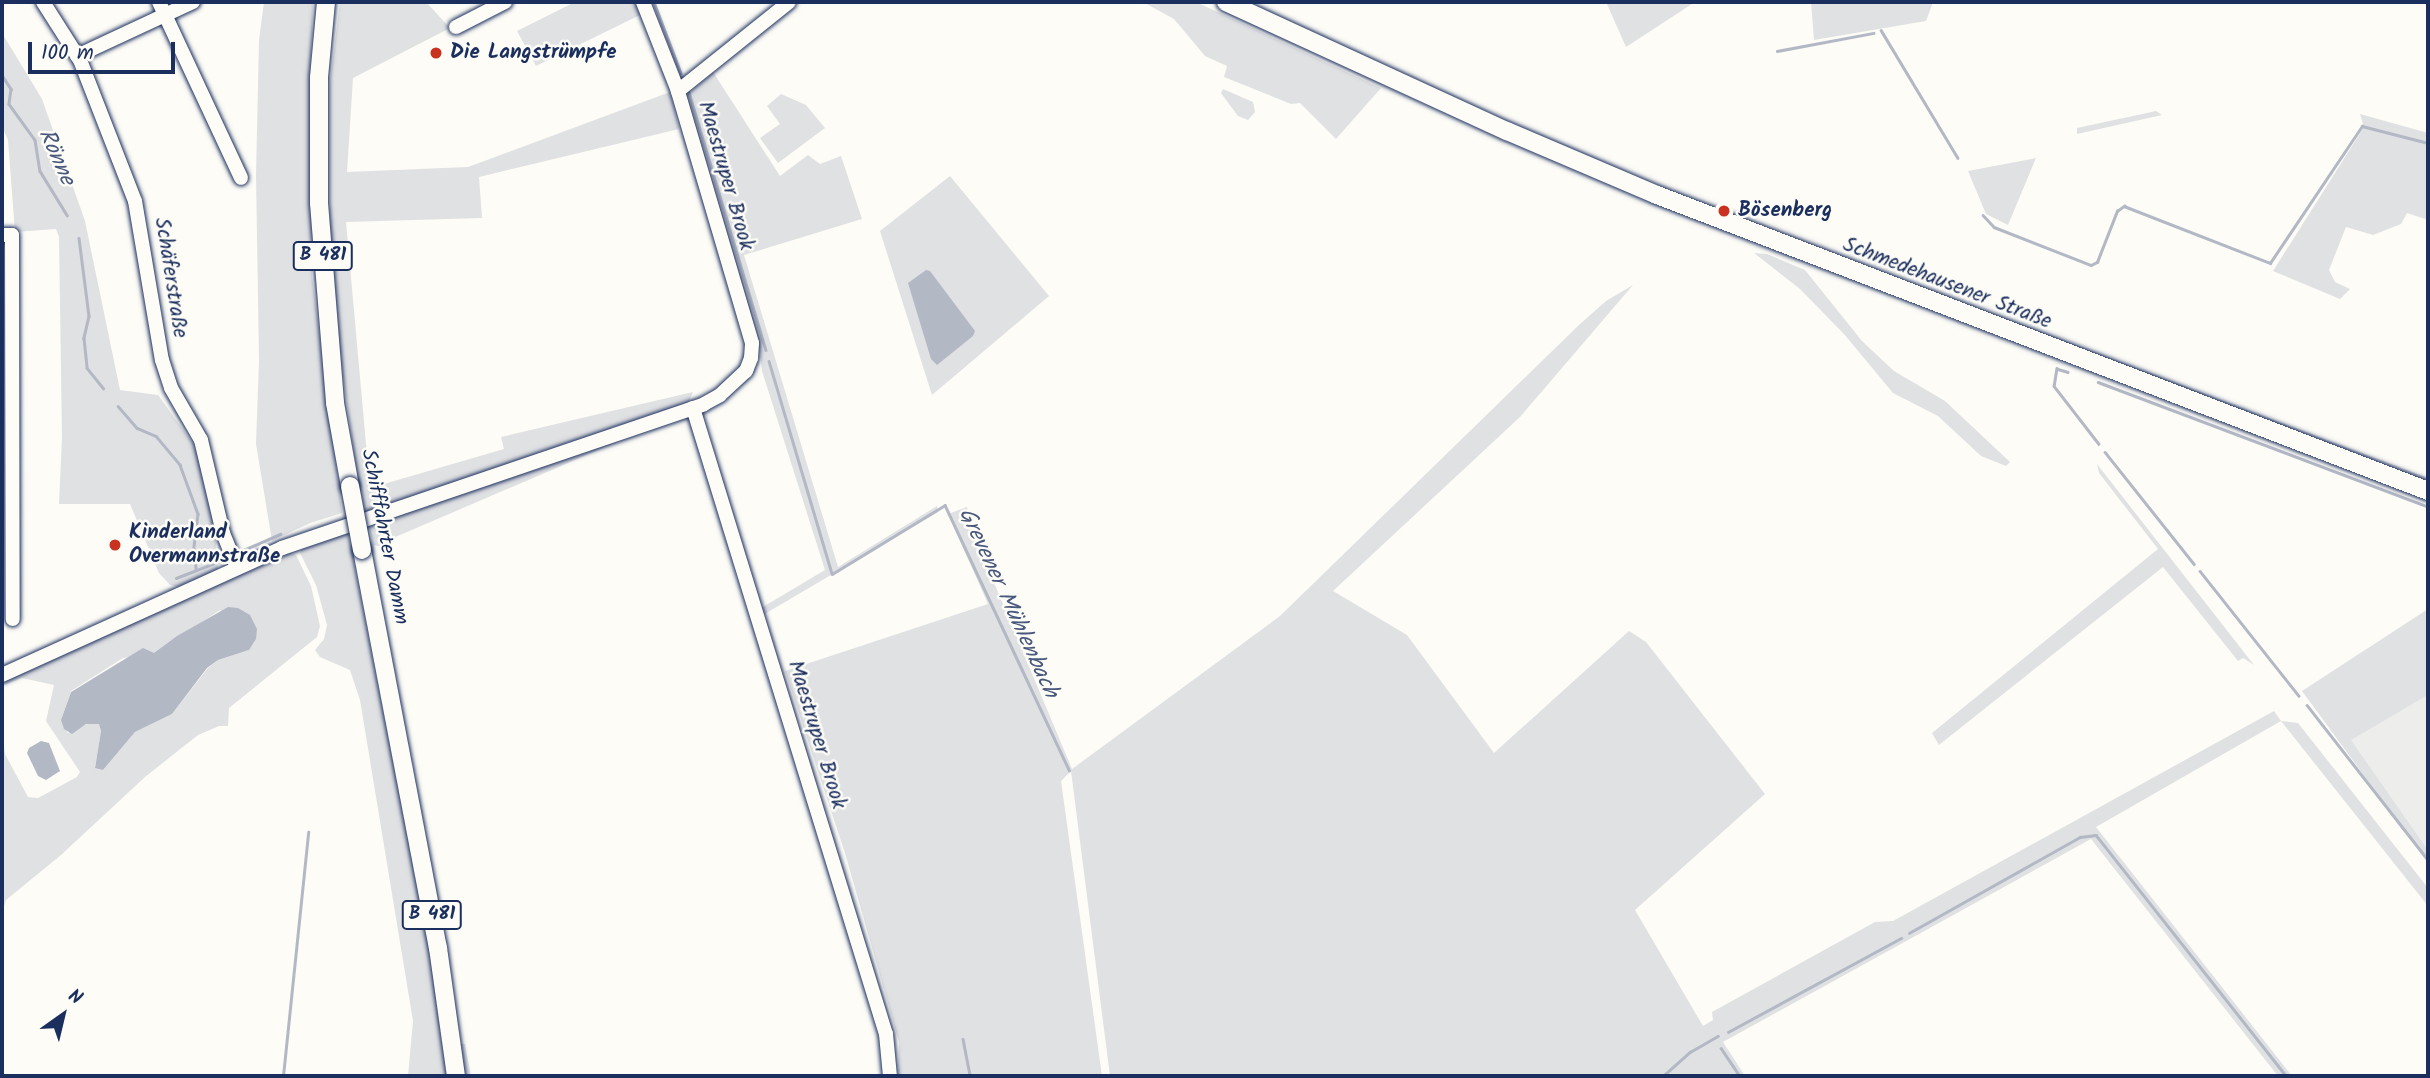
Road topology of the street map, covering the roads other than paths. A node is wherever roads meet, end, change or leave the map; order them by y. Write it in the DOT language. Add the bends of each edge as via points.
graph roads {
  1 [pos="43,2"];
  2 [pos="193,2"];
  3 [pos="326,2"];
  4 [pos="505,2"];
  5 [pos="643,2"];
  6 [pos="789,2"];
  7 [pos="1226,2"];
  8 [pos="489,6"];
  9 [pos="162,8"];
  10 [pos="456,27"];
  11 [pos="77,56"];
  12 [pos="678,92"];
  13 [pos="242,178"];
  14 [pos="7,235"];
  15 [pos="7,334"];
  16 [pos="693,408"];
  17 [pos="7,430"];
  18 [pos="2428,491"];
  19 [pos="7,528"];
  20 [pos="237,567"];
  21 [pos="13,619"];
  22 [pos="2,675"];
  23 [pos="456,1076"];
  24 [pos="890,1076"];
  1 -- 11 [label="street, Schäferstraße"];
  2 -- 9 [label="street"];
  3 -- 23 [label="main road, Schifffahrter Damm / B 481, bridge" via="319,78 320,203 335,403 436,934"];
  4 -- 8 [label="street"];
  5 -- 12 [label="street, Maestruper Brook"];
  6 -- 12 [label="street, Maestruper Brook"];
  7 -- 18 [label="main road, Schmedehausener Straße" via="1657,195"];
  8 -- 10 [label="street"];
  9 -- 11 [label="street"];
  9 -- 13 [label="street"];
  11 -- 20 [label="street, Schäferstraße" via="135,201 162,360 201,440 223,533"];
  12 -- 16 [label="street, Maestruper Brook" via="752,343 746,371 720,395"];
  14 -- 15 [label="street"];
  15 -- 17 [label="street"];
  16 -- 20 [label="street, Maestruper Brook" via="371,516"];
  16 -- 24 [label="street, Maestruper Brook" via="887,1034"];
  17 -- 19 [label="street"];
  19 -- 21 [label="street"];
  20 -- 22 [label="street, Maestruper Brook"];
}
